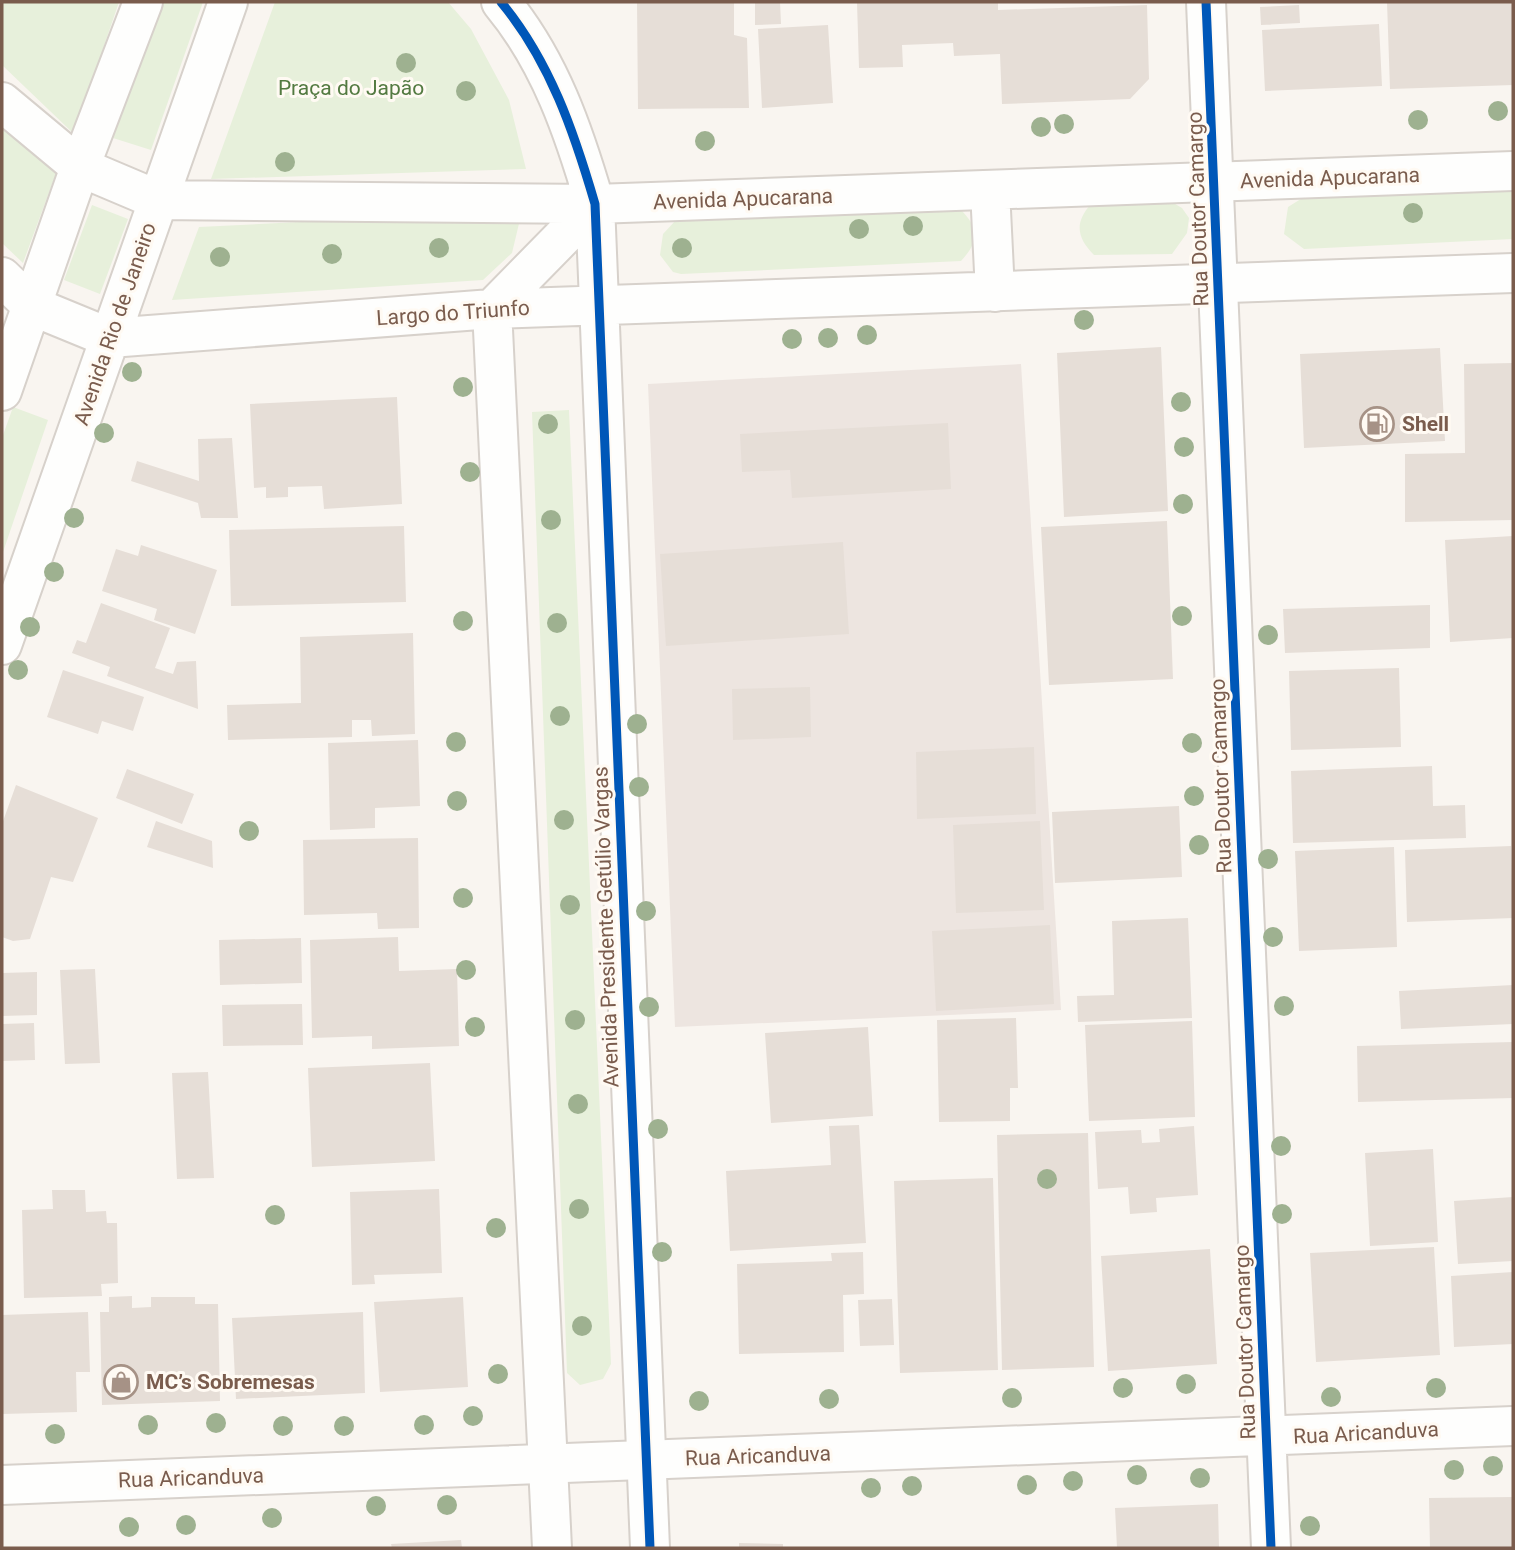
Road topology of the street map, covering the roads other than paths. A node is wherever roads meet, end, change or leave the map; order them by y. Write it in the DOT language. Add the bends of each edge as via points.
graph roads {
  1 [pos="143,2"];
  2 [pos="228,2"];
  3 [pos="502,2"];
  4 [pos="1206,2"];
  5 [pos="2,102"];
  6 [pos="80,167"];
  7 [pos="1513,171"];
  8 [pos="1213,182"];
  9 [pos="990,190"];
  10 [pos="158,200"];
  11 [pos="595,204"];
  12 [pos="1513,273"];
  13 [pos="2,277"];
  14 [pos="1218,284"];
  15 [pos="995,292"];
  16 [pos="598,304"];
  17 [pos="32,306"];
  18 [pos="492,309"];
  19 [pos="110,338"];
  20 [pos="2,391"];
  21 [pos="2,646"];
  22 [pos="1513,1426"];
  23 [pos="1266,1437"];
  24 [pos="646,1461"];
  25 [pos="549,1465"];
  26 [pos="2,1485"];
  27 [pos="552,1548"];
  28 [pos="650,1548"];
  29 [pos="1271,1548"];
  1 -- 6 [label="street"];
  2 -- 10 [label="street, Avenida Rio de Janeiro"];
  3 -- 11 [label="street" via="557,90"];
  4 -- 8 [label="street, Rua Doutor Camargo"];
  5 -- 6 [label="street, Avenida Apucarana"];
  6 -- 10 [label="street, Avenida Apucarana"];
  6 -- 17 [label="street"];
  7 -- 8 [label="street, Avenida Apucarana"];
  8 -- 9 [label="street, Avenida Apucarana"];
  8 -- 14 [label="street, Rua Doutor Camargo"];
  9 -- 11 [label="street, Avenida Apucarana"];
  9 -- 15 [label="street"];
  10 -- 11 [label="street, Avenida Apucarana"];
  10 -- 19 [label="street, Avenida Rio de Janeiro"];
  11 -- 16 [label="street"];
  11 -- 18 [label="street"];
  12 -- 14 [label="street"];
  13 -- 17 [label="street, Largo do Triunfo"];
  14 -- 15 [label="street"];
  14 -- 23 [label="street, Rua Doutor Camargo"];
  15 -- 16 [label="street"];
  16 -- 18 [label="street, Largo do Triunfo"];
  16 -- 24 [label="street, Avenida Presidente Getúlio Vargas"];
  17 -- 19 [label="street, Largo do Triunfo"];
  17 -- 20 [label="street"];
  18 -- 19 [label="street, Largo do Triunfo"];
  18 -- 25 [label="street"];
  19 -- 21 [label="street, Avenida Rio de Janeiro"];
  22 -- 23 [label="street, Rua Aricanduva"];
  23 -- 24 [label="street, Rua Aricanduva"];
  23 -- 29 [label="street, Rua Doutor Camargo"];
  24 -- 25 [label="street, Rua Aricanduva"];
  24 -- 28 [label="street, Avenida Presidente Getúlio Vargas"];
  25 -- 26 [label="street, Rua Aricanduva"];
  25 -- 27 [label="street"];
}
